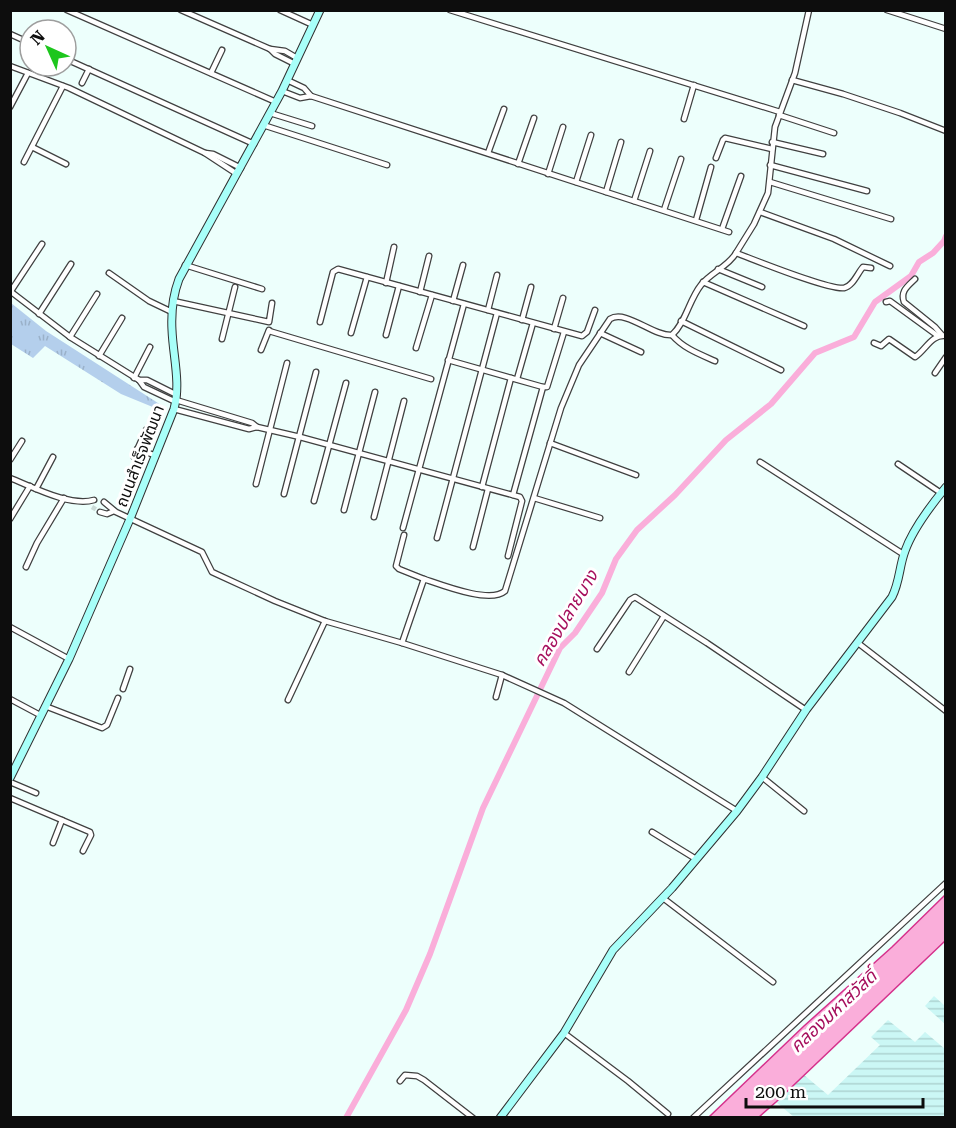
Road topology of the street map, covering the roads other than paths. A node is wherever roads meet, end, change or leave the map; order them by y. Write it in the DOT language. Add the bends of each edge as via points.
graph roads {
  1 [pos="67,10"];
  2 [pos="181,10"];
  3 [pos="280,10"];
  4 [pos="320,10"];
  5 [pos="450,10"];
  6 [pos="809,10"];
  7 [pos="887,10"];
  8 [pos="903,13"];
  9 [pos="314,25"];
  10 [pos="945,28"];
  11 [pos="222,50"];
  12 [pos="296,61"];
  13 [pos="78,64"];
  14 [pos="89,69"];
  15 [pos="211,73"];
  16 [pos="25,78"];
  17 [pos="41,78"];
  18 [pos="287,80"];
  19 [pos="792,80"];
  20 [pos="82,84"];
  21 [pos="63,86"];
  22 [pos="694,86"];
  23 [pos="282,91"];
  24 [pos="311,96"];
  25 [pos="276,102"];
  26 [pos="10,107"];
  27 [pos="504,110"];
  28 [pos="270,113"];
  29 [pos="779,114"];
  30 [pos="534,118"];
  31 [pos="684,119"];
  32 [pos="263,126"];
  33 [pos="312,126"];
  34 [pos="563,127"];
  35 [pos="945,131"];
  36 [pos="834,133"];
  37 [pos="591,135"];
  38 [pos="621,142"];
  39 [pos="772,142"];
  40 [pos="254,144"];
  41 [pos="32,147"];
  42 [pos="772,149"];
  43 [pos="650,151"];
  44 [pos="488,153"];
  45 [pos="823,154"];
  46 [pos="716,158"];
  47 [pos="681,159"];
  48 [pos="24,162"];
  49 [pos="66,164"];
  50 [pos="518,164"];
  51 [pos="387,165"];
  52 [pos="770,165"];
  53 [pos="711,167"];
  54 [pos="239,171"];
  55 [pos="548,174"];
  56 [pos="741,176"];
  57 [pos="576,182"];
  58 [pos="770,182"];
  59 [pos="867,191"];
  60 [pos="606,192"];
  61 [pos="634,201"];
  62 [pos="664,210"];
  63 [pos="760,212"];
  64 [pos="891,219"];
  65 [pos="696,220"];
  66 [pos="722,230"];
  67 [pos="729,232"];
  68 [pos="42,244"];
  69 [pos="394,247"];
  70 [pos="736,253"];
  71 [pos="429,256"];
  72 [pos="71,264"];
  73 [pos="463,265"];
  74 [pos="185,266"];
  75 [pos="890,266"];
  76 [pos="871,268"];
  77 [pos="718,269"];
  78 [pos="109,273"];
  79 [pos="497,275"];
  80 [pos="367,277"];
  81 [pos="915,279"];
  82 [pos="703,282"];
  83 [pos="386,283"];
  84 [pos="399,286"];
  85 [pos="235,287"];
  86 [pos="531,287"];
  87 [pos="762,287"];
  88 [pos="262,289"];
  89 [pos="11,291"];
  90 [pos="420,292"];
  91 [pos="98,294"];
  92 [pos="432,295"];
  93 [pos="563,298"];
  94 [pos="173,301"];
  95 [pos="453,301"];
  96 [pos="886,302"];
  97 [pos="272,303"];
  98 [pos="464,303"];
  99 [pos="488,310"];
  100 [pos="595,310"];
  101 [pos="172,312"];
  102 [pos="228,312"];
  103 [pos="497,313"];
  104 [pos="39,314"];
  105 [pos="122,318"];
  106 [pos="522,320"];
  107 [pos="681,321"];
  108 [pos="269,322"];
  109 [pos="320,322"];
  110 [pos="533,323"];
  111 [pos="804,326"];
  112 [pos="554,329"];
  113 [pos="269,331"];
  114 [pos="564,332"];
  115 [pos="351,333"];
  116 [pos="600,333"];
  117 [pos="386,335"];
  118 [pos="672,335"];
  119 [pos="942,335"];
  120 [pos="70,337"];
  121 [pos="222,339"];
  122 [pos="874,343"];
  123 [pos="150,347"];
  124 [pos="416,348"];
  125 [pos="261,350"];
  126 [pos="641,352"];
  127 [pos="99,356"];
  128 [pos="945,357"];
  129 [pos="448,360"];
  130 [pos="715,361"];
  131 [pos="287,363"];
  132 [pos="482,369"];
  133 [pos="781,370"];
  134 [pos="316,372"];
  135 [pos="935,373"];
  136 [pos="514,378"];
  137 [pos="136,379"];
  138 [pos="431,379"];
  139 [pos="346,383"];
  140 [pos="543,387"];
  141 [pos="375,392"];
  142 [pos="176,401"];
  143 [pos="404,401"];
  144 [pos="226,415"];
  145 [pos="224,422"];
  146 [pos="257,428"];
  147 [pos="146,430"];
  148 [pos="271,430"];
  149 [pos="300,437"];
  150 [pos="22,441"];
  151 [pos="550,443"];
  152 [pos="330,445"];
  153 [pos="137,449"];
  154 [pos="149,453"];
  155 [pos="359,453"];
  156 [pos="53,457"];
  157 [pos="134,457"];
  158 [pos="10,460"];
  159 [pos="389,461"];
  160 [pos="760,462"];
  161 [pos="898,464"];
  162 [pos="418,470"];
  163 [pos="636,475"];
  164 [pos="10,478"];
  165 [pos="453,478"];
  166 [pos="256,484"];
  167 [pos="30,486"];
  168 [pos="482,487"];
  169 [pos="36,489"];
  170 [pos="488,489"];
  171 [pos="943,490"];
  172 [pos="284,494"];
  173 [pos="513,495"];
  174 [pos="64,498"];
  175 [pos="534,498"];
  176 [pos="94,500"];
  177 [pos="314,501"];
  178 [pos="87,502"];
  179 [pos="104,502"];
  180 [pos="92,507"];
  181 [pos="344,510"];
  182 [pos="100,512"];
  183 [pos="115,512"];
  184 [pos="374,517"];
  185 [pos="128,518"];
  186 [pos="600,518"];
  187 [pos="10,519"];
  188 [pos="403,528"];
  189 [pos="404,535"];
  190 [pos="437,538"];
  191 [pos="473,547"];
  192 [pos="903,554"];
  193 [pos="508,556"];
  194 [pos="26,567"];
  195 [pos="424,579"];
  196 [pos="664,616"];
  197 [pos="325,621"];
  198 [pos="10,627"];
  199 [pos="402,643"];
  200 [pos="858,643"];
  201 [pos="597,649"];
  202 [pos="69,659"];
  203 [pos="130,669"];
  204 [pos="629,672"];
  205 [pos="502,675"];
  206 [pos="123,689"];
  207 [pos="496,697"];
  208 [pos="118,698"];
  209 [pos="10,699"];
  210 [pos="288,700"];
  211 [pos="45,706"];
  212 [pos="806,710"];
  213 [pos="945,711"];
  214 [pos="40,715"];
  215 [pos="762,777"];
  216 [pos="10,780"];
  217 [pos="36,793"];
  218 [pos="10,798"];
  219 [pos="737,811"];
  220 [pos="804,812"];
  221 [pos="62,820"];
  222 [pos="652,832"];
  223 [pos="53,843"];
  224 [pos="83,851"];
  225 [pos="696,859"];
  226 [pos="945,883"];
  227 [pos="663,898"];
  228 [pos="773,982"];
  229 [pos="564,1033"];
  230 [pos="400,1081"];
  231 [pos="668,1114"];
  232 [pos="473,1118"];
  233 [pos="500,1118"];
  234 [pos="693,1118"];
  1 -- 15 [label="street"];
  2 -- 12 [label="street" via="270,49 285,51"];
  3 -- 9 [label="street"];
  4 -- 9 [label="street, ถนนสำเร็จพัฒนา"];
  5 -- 22 [label="street"];
  6 -- 19 [label="street"];
  7 -- 8 [label="street"];
  8 -- 10 [label="street"];
  9 -- 12 [label="street, ถนนสำเร็จพัฒนา"];
  11 -- 15 [label="street"];
  12 -- 18 [label="street, ถนนสำเร็จพัฒนา"];
  13 -- 14 [label="street"];
  14 -- 20 [label="street"];
  14 -- 40 [label="street"];
  15 -- 25 [label="street"];
  16 -- 26 [label="street"];
  17 -- 21 [label="street"];
  18 -- 23 [label="street, ถนนสำเร็จพัฒนา"];
  18 -- 24 [label="street"];
  19 -- 29 [label="street"];
  19 -- 35 [label="street"];
  21 -- 41 [label="street"];
  21 -- 54 [label="street" via="221,157"];
  22 -- 29 [label="street"];
  22 -- 31 [label="street"];
  23 -- 24 [label="street" via="300,98"];
  23 -- 25 [label="street, ถนนสำเร็จพัฒนา"];
  24 -- 44 [label="street"];
  25 -- 28 [label="street, ถนนสำเร็จพัฒนา"];
  27 -- 44 [label="street"];
  28 -- 32 [label="street, ถนนสำเร็จพัฒนา"];
  28 -- 33 [label="street"];
  29 -- 36 [label="street"];
  29 -- 39 [label="street"];
  30 -- 50 [label="street"];
  32 -- 40 [label="street, ถนนสำเร็จพัฒนา"];
  32 -- 51 [label="street"];
  34 -- 55 [label="street"];
  37 -- 57 [label="street"];
  38 -- 60 [label="street"];
  39 -- 42 [label="street"];
  39 -- 45 [label="street"];
  40 -- 54 [label="street, ถนนสำเร็จพัฒนา"];
  41 -- 48 [label="street"];
  41 -- 49 [label="street"];
  42 -- 46 [label="street" via="725,138"];
  42 -- 52 [label="street"];
  43 -- 61 [label="street"];
  44 -- 50 [label="street"];
  47 -- 62 [label="street"];
  50 -- 55 [label="street"];
  52 -- 58 [label="street"];
  52 -- 59 [label="street"];
  53 -- 65 [label="street"];
  54 -- 74 [label="street, ถนนสำเร็จพัฒนา"];
  55 -- 57 [label="street"];
  56 -- 66 [label="street"];
  57 -- 60 [label="street"];
  58 -- 63 [label="street"];
  58 -- 64 [label="street"];
  60 -- 61 [label="street"];
  61 -- 62 [label="street"];
  62 -- 65 [label="street"];
  63 -- 70 [label="street"];
  63 -- 75 [label="street" via="834,239"];
  65 -- 66 [label="street"];
  66 -- 67 [label="street"];
  68 -- 89 [label="street"];
  69 -- 83 [label="street"];
  70 -- 76 [label="street" via="841,288 849,285 863,267"];
  70 -- 77 [label="street"];
  71 -- 90 [label="street"];
  72 -- 104 [label="street"];
  73 -- 95 [label="street"];
  74 -- 88 [label="street"];
  74 -- 94 [label="street, ถนนสำเร็จพัฒนา"];
  77 -- 82 [label="street"];
  77 -- 87 [label="street"];
  78 -- 101 [label="street"];
  79 -- 99 [label="street"];
  80 -- 83 [label="street"];
  80 -- 109 [label="street" via="335,270"];
  80 -- 115 [label="street"];
  81 -- 119 [label="street" via="904,291 904,302"];
  82 -- 107 [label="street"];
  82 -- 111 [label="street"];
  83 -- 84 [label="street"];
  84 -- 90 [label="street"];
  84 -- 117 [label="street"];
  85 -- 102 [label="street"];
  86 -- 106 [label="street"];
  89 -- 104 [label="street"];
  90 -- 92 [label="street"];
  91 -- 120 [label="street"];
  92 -- 95 [label="street"];
  92 -- 124 [label="street"];
  93 -- 112 [label="street"];
  94 -- 101 [label="street, ถนนสำเร็จพัฒนา"];
  94 -- 102 [label="street"];
  95 -- 98 [label="street"];
  96 -- 119 [label="street"];
  97 -- 108 [label="street"];
  98 -- 99 [label="street"];
  98 -- 129 [label="street"];
  99 -- 103 [label="street"];
  100 -- 114 [label="street" via="585,335"];
  101 -- 142 [label="street, ถนนสำเร็จพัฒนา"];
  102 -- 108 [label="street"];
  102 -- 121 [label="street"];
  103 -- 106 [label="street"];
  103 -- 132 [label="street"];
  104 -- 120 [label="street"];
  105 -- 127 [label="street"];
  106 -- 110 [label="street"];
  107 -- 118 [label="street"];
  107 -- 133 [label="street"];
  108 -- 113 [label="street"];
  110 -- 112 [label="street"];
  110 -- 136 [label="street"];
  112 -- 114 [label="street"];
  113 -- 125 [label="street"];
  113 -- 138 [label="street"];
  114 -- 140 [label="street" via="550,383"];
  116 -- 118 [label="street" via="607,322 622,317"];
  116 -- 126 [label="street"];
  116 -- 151 [label="street" via="579,365"];
  118 -- 130 [label="street" via="687,348"];
  119 -- 122 [label="street" via="915,357 889,339 881,346"];
  120 -- 127 [label="street"];
  123 -- 137 [label="street"];
  127 -- 137 [label="street"];
  128 -- 135 [label="street"];
  129 -- 132 [label="street"];
  129 -- 162 [label="street"];
  131 -- 148 [label="street"];
  132 -- 136 [label="street"];
  132 -- 165 [label="street"];
  134 -- 149 [label="street"];
  136 -- 140 [label="street"];
  136 -- 168 [label="street"];
  137 -- 142 [label="street" via="144,387"];
  137 -- 142 [label="street" via="147,380"];
  139 -- 152 [label="street"];
  140 -- 173 [label="street"];
  141 -- 155 [label="street"];
  142 -- 144 [label="street"];
  142 -- 145 [label="street"];
  142 -- 154 [label="street, ถนนสำเร็จพัฒนา"];
  143 -- 159 [label="street"];
  144 -- 145 [label="street"];
  144 -- 146 [label="street"];
  145 -- 146 [label="street"];
  146 -- 148 [label="street"];
  147 -- 153 [label="street"];
  148 -- 149 [label="street"];
  148 -- 166 [label="street"];
  149 -- 152 [label="street"];
  149 -- 172 [label="street"];
  150 -- 158 [label="street"];
  151 -- 163 [label="street"];
  151 -- 175 [label="street"];
  152 -- 155 [label="street"];
  152 -- 177 [label="street"];
  153 -- 154 [label="street"];
  153 -- 157 [label="street"];
  154 -- 185 [label="street, ถนนสำเร็จพัฒนา"];
  155 -- 159 [label="street"];
  155 -- 181 [label="street"];
  156 -- 169 [label="street"];
  159 -- 162 [label="street"];
  159 -- 184 [label="street"];
  160 -- 192 [label="street"];
  161 -- 171 [label="street"];
  162 -- 165 [label="street"];
  162 -- 188 [label="street"];
  164 -- 167 [label="street"];
  165 -- 168 [label="street"];
  165 -- 190 [label="street"];
  167 -- 169 [label="street"];
  167 -- 187 [label="street"];
  168 -- 170 [label="street"];
  169 -- 174 [label="street"];
  170 -- 173 [label="street"];
  170 -- 191 [label="street"];
  171 -- 192 [label="street"];
  173 -- 193 [label="street" via="522,501"];
  174 -- 178 [label="street"];
  174 -- 194 [label="street"];
  175 -- 186 [label="street"];
  175 -- 195 [label="street" via="503,594 488,597"];
  176 -- 178 [label="street"];
  178 -- 180 [label="street"];
  179 -- 183 [label="street"];
  182 -- 183 [label="street"];
  183 -- 185 [label="street"];
  185 -- 197 [label="street" via="202,552 212,572"];
  185 -- 202 [label="street, ถนนสำเร็จพัฒนา"];
  189 -- 195 [label="street" via="396,566"];
  192 -- 200 [label="street" via="900,579 892,597"];
  195 -- 199 [label="street"];
  196 -- 201 [label="street" via="632,598"];
  196 -- 204 [label="street"];
  196 -- 212 [label="street"];
  197 -- 199 [label="street"];
  197 -- 210 [label="street"];
  198 -- 202 [label="street"];
  199 -- 205 [label="street"];
  200 -- 212 [label="street"];
  200 -- 213 [label="street"];
  202 -- 211 [label="street, ถนนสำเร็จพัฒนา"];
  203 -- 206 [label="street"];
  205 -- 207 [label="street"];
  205 -- 219 [label="street" via="564,703"];
  208 -- 211 [label="street" via="102,728"];
  209 -- 214 [label="street"];
  211 -- 214 [label="street, ถนนสำเร็จพัฒนา"];
  212 -- 215 [label="street"];
  214 -- 216 [label="street, ถนนสำเร็จพัฒนา"];
  215 -- 219 [label="street"];
  215 -- 220 [label="street"];
  216 -- 217 [label="street"];
  218 -- 221 [label="street"];
  219 -- 225 [label="street"];
  221 -- 223 [label="street"];
  221 -- 224 [label="street" via="90,832"];
  222 -- 225 [label="street"];
  225 -- 227 [label="street"];
  226 -- 234 [label="street"];
  227 -- 228 [label="street"];
  227 -- 229 [label="street" via="613,950"];
  229 -- 231 [label="street"];
  229 -- 233 [label="street"];
  230 -- 232 [label="street" via="405,1075 417,1076"];
}
